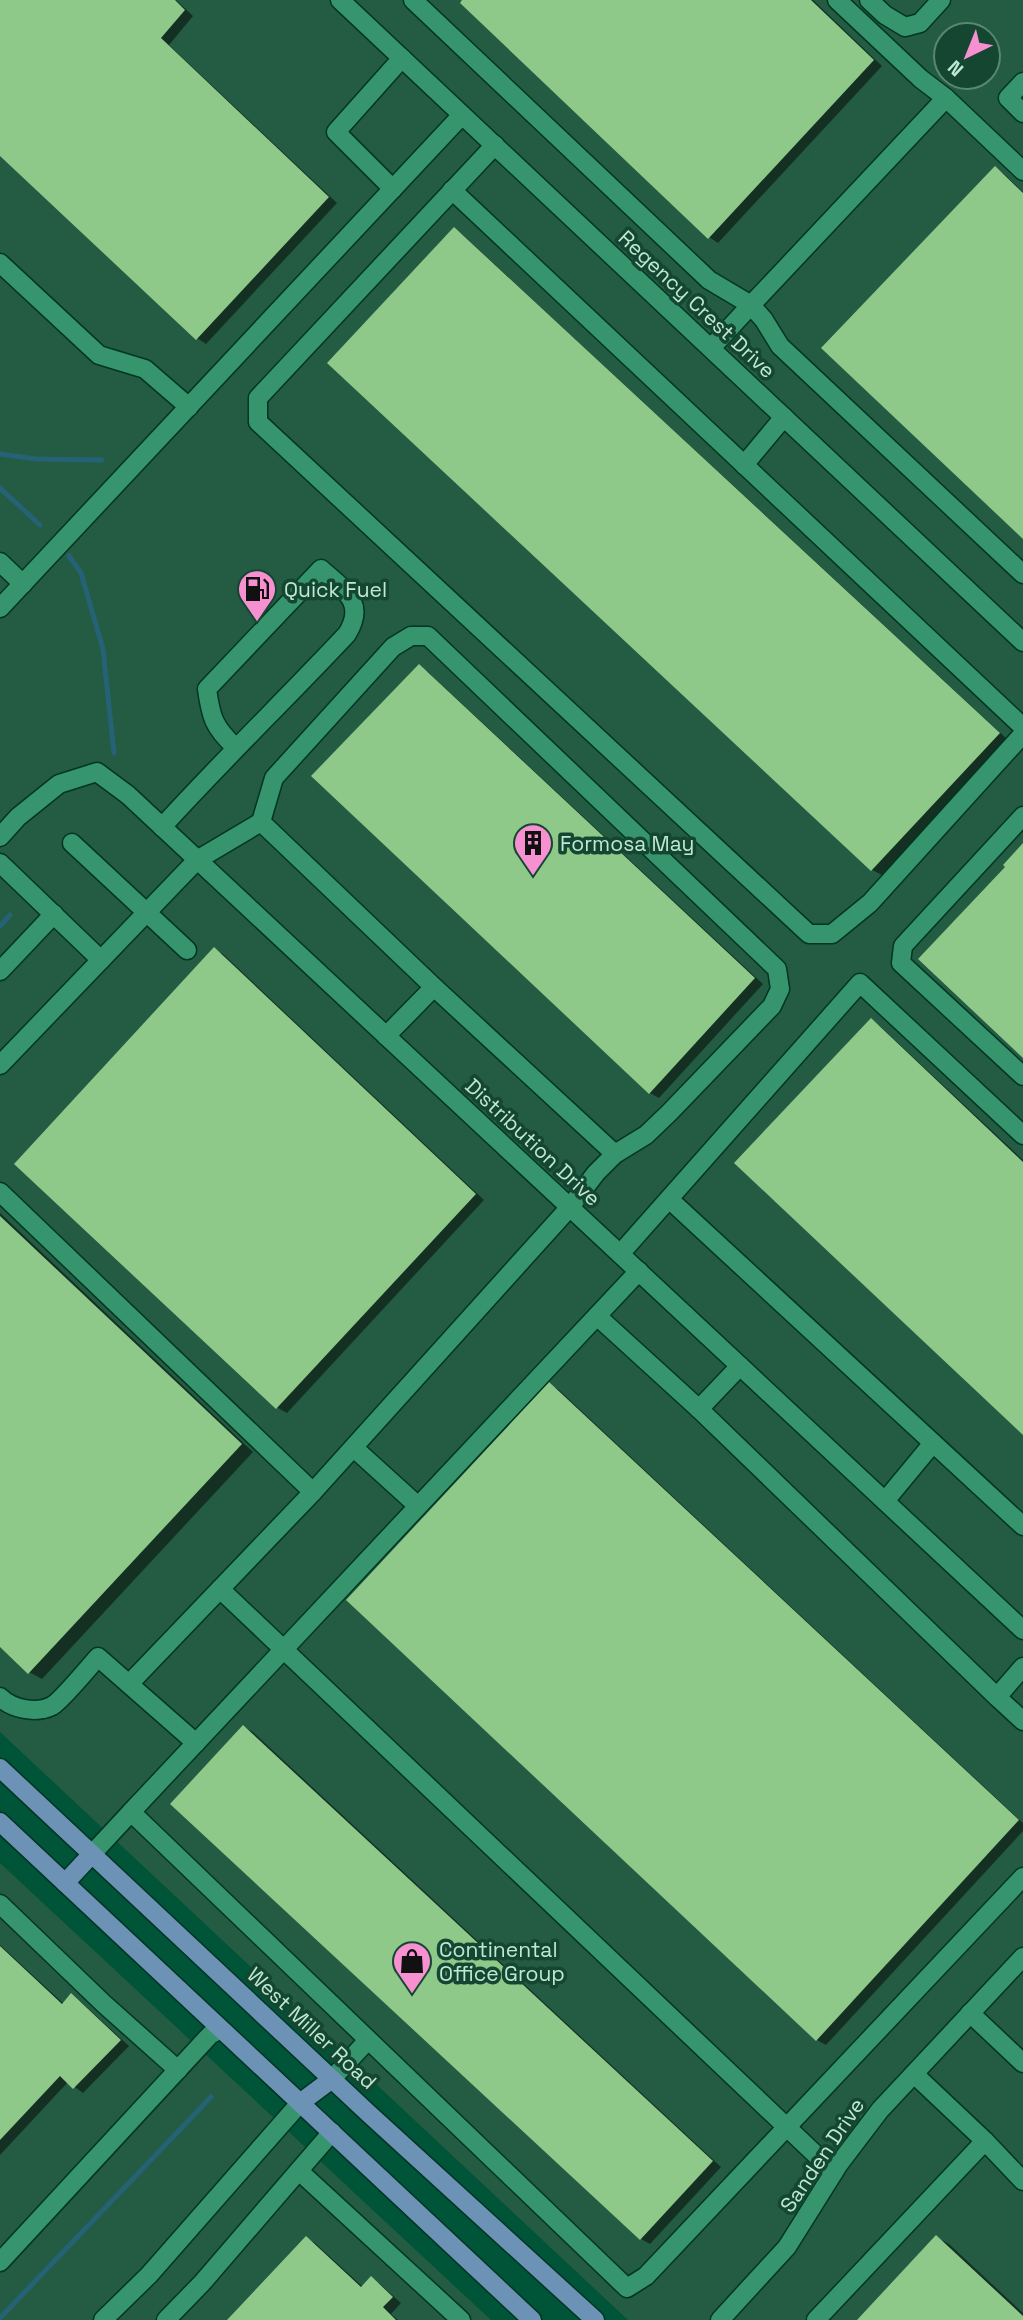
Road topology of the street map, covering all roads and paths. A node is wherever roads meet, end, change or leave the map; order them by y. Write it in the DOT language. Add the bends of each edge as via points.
graph roads {
  1 [pos="340,0"];
  2 [pos="413,0"];
  3 [pos="836,0"];
  4 [pos="869,0"];
  5 [pos="941,0"];
  6 [pos="402,58"];
  7 [pos="1023,82"];
  8 [pos="946,98"];
  9 [pos="1023,113"];
  10 [pos="462,115"];
  11 [pos="495,145"];
  12 [pos="1023,170"];
  13 [pos="393,189"];
  14 [pos="452,190"];
  15 [pos="0,263"];
  16 [pos="751,305"];
  17 [pos="711,348"];
  18 [pos="189,407"];
  19 [pos="785,417"];
  20 [pos="744,465"];
  21 [pos="0,562"];
  22 [pos="1023,574"];
  23 [pos="23,584"];
  24 [pos="0,608"];
  25 [pos="1023,642"];
  26 [pos="1023,727"];
  27 [pos="1023,734"];
  28 [pos="235,747"];
  29 [pos="1023,816"];
  30 [pos="261,822"];
  31 [pos="162,827"];
  32 [pos="0,836"];
  33 [pos="72,843"];
  34 [pos="197,860"];
  35 [pos="0,863"];
  36 [pos="147,912"];
  37 [pos="54,914"];
  38 [pos="187,950"];
  39 [pos="101,960"];
  40 [pos="0,971"];
  41 [pos="434,988"];
  42 [pos="386,1036"];
  43 [pos="0,1065"];
  44 [pos="1023,1076"];
  45 [pos="1023,1135"];
  46 [pos="615,1154"];
  47 [pos="0,1192"];
  48 [pos="669,1199"];
  49 [pos="570,1207"];
  50 [pos="620,1254"];
  51 [pos="639,1271"];
  52 [pos="597,1315"];
  53 [pos="740,1366"];
  54 [pos="699,1409"];
  55 [pos="933,1443"];
  56 [pos="354,1448"];
  57 [pos="313,1492"];
  58 [pos="884,1501"];
  59 [pos="418,1506"];
  60 [pos="1023,1526"];
  61 [pos="220,1589"];
  62 [pos="1023,1630"];
  63 [pos="284,1648"];
  64 [pos="1023,1667"];
  65 [pos="129,1684"];
  66 [pos="997,1697"];
  67 [pos="0,1698"];
  68 [pos="1023,1721"];
  69 [pos="196,1742"];
  70 [pos="0,1768"];
  71 [pos="131,1812"];
  72 [pos="0,1822"];
  73 [pos="92,1854"];
  74 [pos="1023,1877"];
  75 [pos="65,1883"];
  76 [pos="0,1904"];
  77 [pos="1023,1957"];
  78 [pos="970,2013"];
  79 [pos="220,2029"];
  80 [pos="368,2040"];
  81 [pos="1023,2063"];
  82 [pos="178,2070"];
  83 [pos="914,2074"];
  84 [pos="332,2079"];
  85 [pos="300,2102"];
  86 [pos="787,2127"];
  87 [pos="332,2132"];
  88 [pos="985,2141"];
  89 [pos="299,2171"];
  90 [pos="834,2172"];
  91 [pos="1023,2181"];
  92 [pos="0,2262"];
  93 [pos="103,2320"];
  94 [pos="166,2320"];
  95 [pos="461,2320"];
  96 [pos="532,2320"];
  97 [pos="595,2320"];
  98 [pos="720,2320"];
  99 [pos="816,2320"];
  1 -- 6 [label="street, Regency Crest Drive"];
  2 -- 16 [label="street" via="709,280"];
  3 -- 8 [label="street"];
  4 -- 5 [label="street" via="905,27 920,23"];
  6 -- 10 [label="street, Regency Crest Drive"];
  6 -- 13 [label="street" via="336,132"];
  7 -- 9 [label="street" via="1008,98"];
  8 -- 12 [label="street"];
  8 -- 16 [label="street"];
  10 -- 11 [label="street, Regency Crest Drive"];
  10 -- 13 [label="street"];
  11 -- 14 [label="street"];
  11 -- 17 [label="street, Regency Crest Drive"];
  13 -- 18 [label="street"];
  14 -- 20 [label="street"];
  14 -- 27 [label="street" via="258,398 258,422 809,934 832,933 870,903"];
  15 -- 18 [label="street" via="99,355 145,369"];
  16 -- 17 [label="street"];
  16 -- 22 [label="street" via="780,346"];
  17 -- 19 [label="street, Regency Crest Drive"];
  18 -- 23 [label="street"];
  19 -- 20 [label="street"];
  19 -- 25 [label="street, Regency Crest Drive"];
  20 -- 26 [label="street"];
  21 -- 23 [label="street"];
  23 -- 24 [label="street"];
  28 -- 28 [label="street" via="353,625 355,605 321,569 207,689 215,726"];
  28 -- 31 [label="street"];
  29 -- 44 [label="street" via="903,946 901,963"];
  30 -- 34 [label="street"];
  30 -- 41 [label="street"];
  30 -- 46 [label="street" via="274,778 393,647 411,636 428,636 777,969 780,989 772,1006 662,1121"];
  31 -- 32 [label="street, Distribution Drive" via="97,772 59,784"];
  31 -- 34 [label="street, Distribution Drive"];
  33 -- 36 [label="street"];
  34 -- 36 [label="street"];
  34 -- 42 [label="street, Distribution Drive"];
  35 -- 37 [label="street"];
  36 -- 38 [label="street"];
  36 -- 39 [label="street"];
  37 -- 39 [label="street"];
  37 -- 40 [label="street"];
  39 -- 43 [label="street"];
  41 -- 42 [label="street"];
  41 -- 46 [label="street"];
  42 -- 49 [label="street, Distribution Drive"];
  45 -- 48 [label="street" via="860,983"];
  46 -- 49 [label="street"];
  47 -- 57 [label="street"];
  48 -- 50 [label="street"];
  48 -- 55 [label="street"];
  49 -- 50 [label="street, Distribution Drive"];
  49 -- 56 [label="street"];
  50 -- 51 [label="street, Distribution Drive"];
  51 -- 52 [label="street"];
  51 -- 53 [label="street, Distribution Drive"];
  52 -- 54 [label="street"];
  52 -- 59 [label="street"];
  53 -- 54 [label="street"];
  53 -- 58 [label="street, Distribution Drive"];
  54 -- 66 [label="street"];
  55 -- 58 [label="street"];
  55 -- 60 [label="street"];
  56 -- 57 [label="street"];
  56 -- 59 [label="street"];
  57 -- 61 [label="street"];
  58 -- 62 [label="street, Distribution Drive"];
  59 -- 63 [label="street"];
  61 -- 63 [label="street"];
  61 -- 65 [label="street"];
  63 -- 69 [label="street"];
  63 -- 86 [label="street"];
  64 -- 66 [label="street"];
  65 -- 67 [label="street" via="98,1657 51,1706 24,1710"];
  65 -- 69 [label="street"];
  66 -- 68 [label="street"];
  69 -- 71 [label="street"];
  70 -- 73 [label="main road, West Miller Road"];
  71 -- 73 [label="street"];
  71 -- 80 [label="street"];
  72 -- 75 [label="main road"];
  73 -- 75 [label="main road"];
  73 -- 84 [label="main road, West Miller Road"];
  74 -- 86 [label="street"];
  75 -- 79 [label="main road"];
  76 -- 82 [label="street"];
  77 -- 78 [label="street, Sanden Drive"];
  78 -- 81 [label="street"];
  78 -- 83 [label="street, Sanden Drive"];
  79 -- 82 [label="street"];
  79 -- 85 [label="main road"];
  80 -- 84 [label="street"];
  80 -- 86 [label="street" via="627,2288 646,2276"];
  82 -- 92 [label="street"];
  83 -- 88 [label="street"];
  83 -- 90 [label="street, Sanden Drive" via="880,2110"];
  84 -- 85 [label="main road"];
  84 -- 97 [label="main road, West Miller Road"];
  85 -- 87 [label="main road"];
  85 -- 93 [label="street"];
  86 -- 90 [label="street"];
  87 -- 89 [label="street"];
  87 -- 96 [label="main road"];
  88 -- 91 [label="street"];
  88 -- 99 [label="street"];
  89 -- 94 [label="street"];
  89 -- 95 [label="street"];
  90 -- 98 [label="street, Sanden Drive" via="787,2248"];
}
